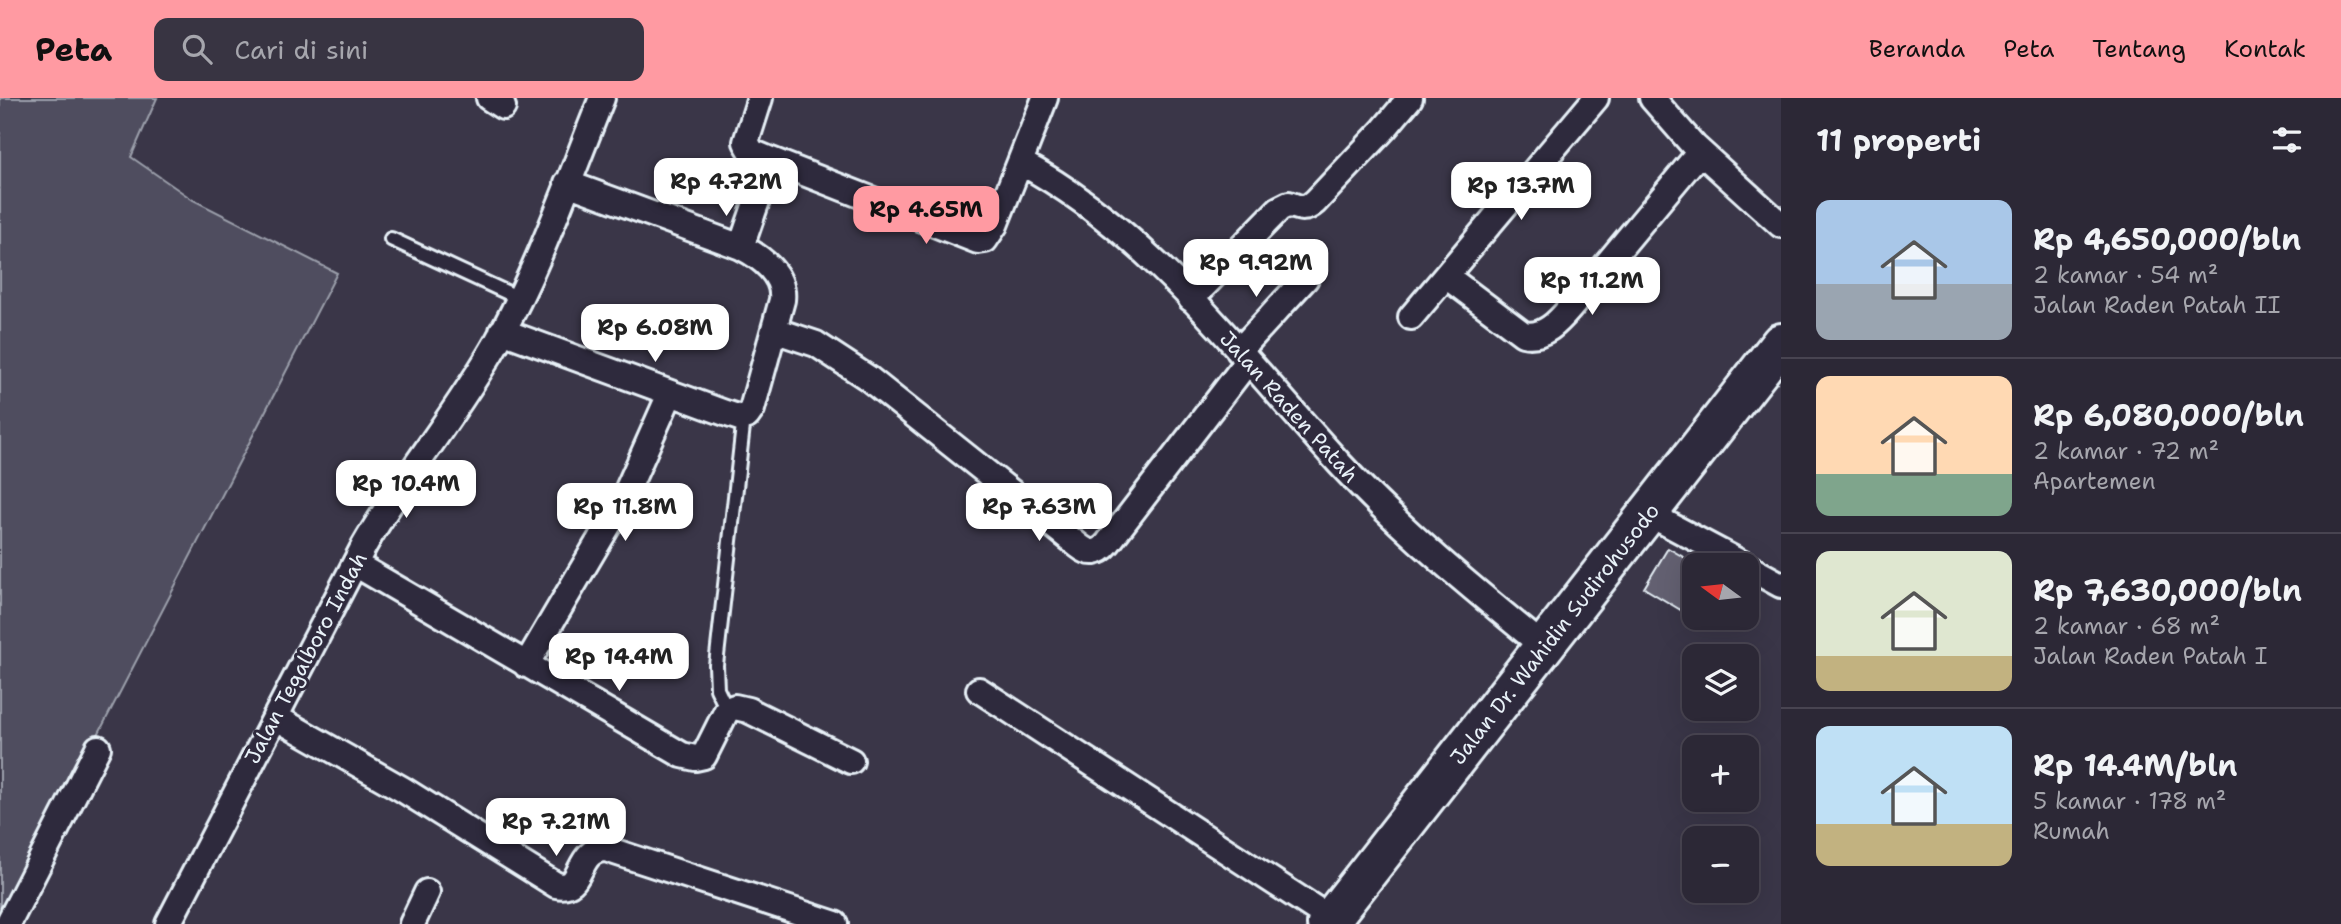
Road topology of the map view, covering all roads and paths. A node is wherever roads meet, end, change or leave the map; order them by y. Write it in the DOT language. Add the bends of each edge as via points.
graph roads {
  1 [pos="602,98"];
  2 [pos="760,98"];
  3 [pos="1045,98"];
  4 [pos="1409,98"];
  5 [pos="1596,98"];
  6 [pos="1652,98"];
  7 [pos="1700,152"];
  8 [pos="771,160"];
  9 [pos="1020,162"];
  10 [pos="567,183"];
  11 [pos="1781,225"];
  12 [pos="391,239"];
  13 [pos="741,247"];
  14 [pos="1446,276"];
  15 [pos="1306,278"];
  16 [pos="519,298"];
  17 [pos="1191,299"];
  18 [pos="1411,317"];
  19 [pos="774,330"];
  20 [pos="502,331"];
  21 [pos="1781,343"];
  22 [pos="1243,356"];
  23 [pos="670,394"];
  24 [pos="744,417"];
  25 [pos="1649,514"];
  26 [pos="1722,553"];
  27 [pos="355,564"];
  28 [pos="1759,573"];
  29 [pos="1781,585"];
  30 [pos="1544,647"];
  31 [pos="526,665"];
  32 [pos="979,690"];
  33 [pos="727,710"];
  34 [pos="275,717"];
  35 [pos="97,748"];
  36 [pos="851,761"];
  37 [pos="428,892"];
  38 [pos="1329,922"];
  39 [pos="8,924"];
  40 [pos="168,924"];
  41 [pos="412,924"];
  42 [pos="835,924"];
  1 -- 10 [label="street, Jalan Tegalboro Indah"];
  2 -- 8 [label="street" via="746,142 752,152"];
  3 -- 9 [label="street"];
  4 -- 17 [label="street" via="1315,202 1303,209 1289,204 1279,209"];
  5 -- 14 [label="street"];
  6 -- 7 [label="street"];
  7 -- 11 [label="street"];
  7 -- 14 [label="street" via="1547,330 1523,334"];
  8 -- 9 [label="street" via="978,241 985,240 995,225"];
  8 -- 13 [label="street"];
  9 -- 17 [label="street, Jalan Raden Patah" via="1119,228"];
  10 -- 13 [label="street"];
  10 -- 16 [label="street, Jalan Tegalboro Indah"];
  12 -- 16 [label="lane"];
  13 -- 19 [label="street" via="765,263 782,287"];
  14 -- 18 [label="street"];
  15 -- 22 [label="street"];
  16 -- 20 [label="street, Jalan Tegalboro Indah"];
  17 -- 22 [label="street, Jalan Raden Patah"];
  19 -- 22 [label="street" via="816,344 868,378 1093,553 1108,543"];
  19 -- 24 [label="street" via="754,402"];
  20 -- 23 [label="street"];
  20 -- 27 [label="street, Jalan Tegalboro Indah"];
  21 -- 25 [label="highway, Jalan Dr. Wahidin Sudirohusodo"];
  22 -- 30 [label="street, Jalan Raden Patah" via="1405,531"];
  23 -- 24 [label="street"];
  23 -- 31 [label="street" via="622,502"];
  24 -- 33 [label="lane" via="716,665 719,697"];
  25 -- 26 [label="street"];
  25 -- 30 [label="highway, Jalan Dr. Wahidin Sudirohusodo"];
  27 -- 31 [label="street"];
  27 -- 34 [label="street, Jalan Tegalboro Indah"];
  28 -- 29 [label="street"];
  30 -- 38 [label="highway, Jalan Dr. Wahidin Sudirohusodo"];
  31 -- 33 [label="street" via="690,757 700,758 708,752"];
  32 -- 38 [label="street"];
  33 -- 36 [label="street" via="748,710"];
  34 -- 40 [label="street, Jalan Tegalboro Indah"];
  34 -- 42 [label="street" via="556,885 566,887 577,877 589,853 606,849"];
  35 -- 39 [label="street"];
  37 -- 41 [label="street"];
}
